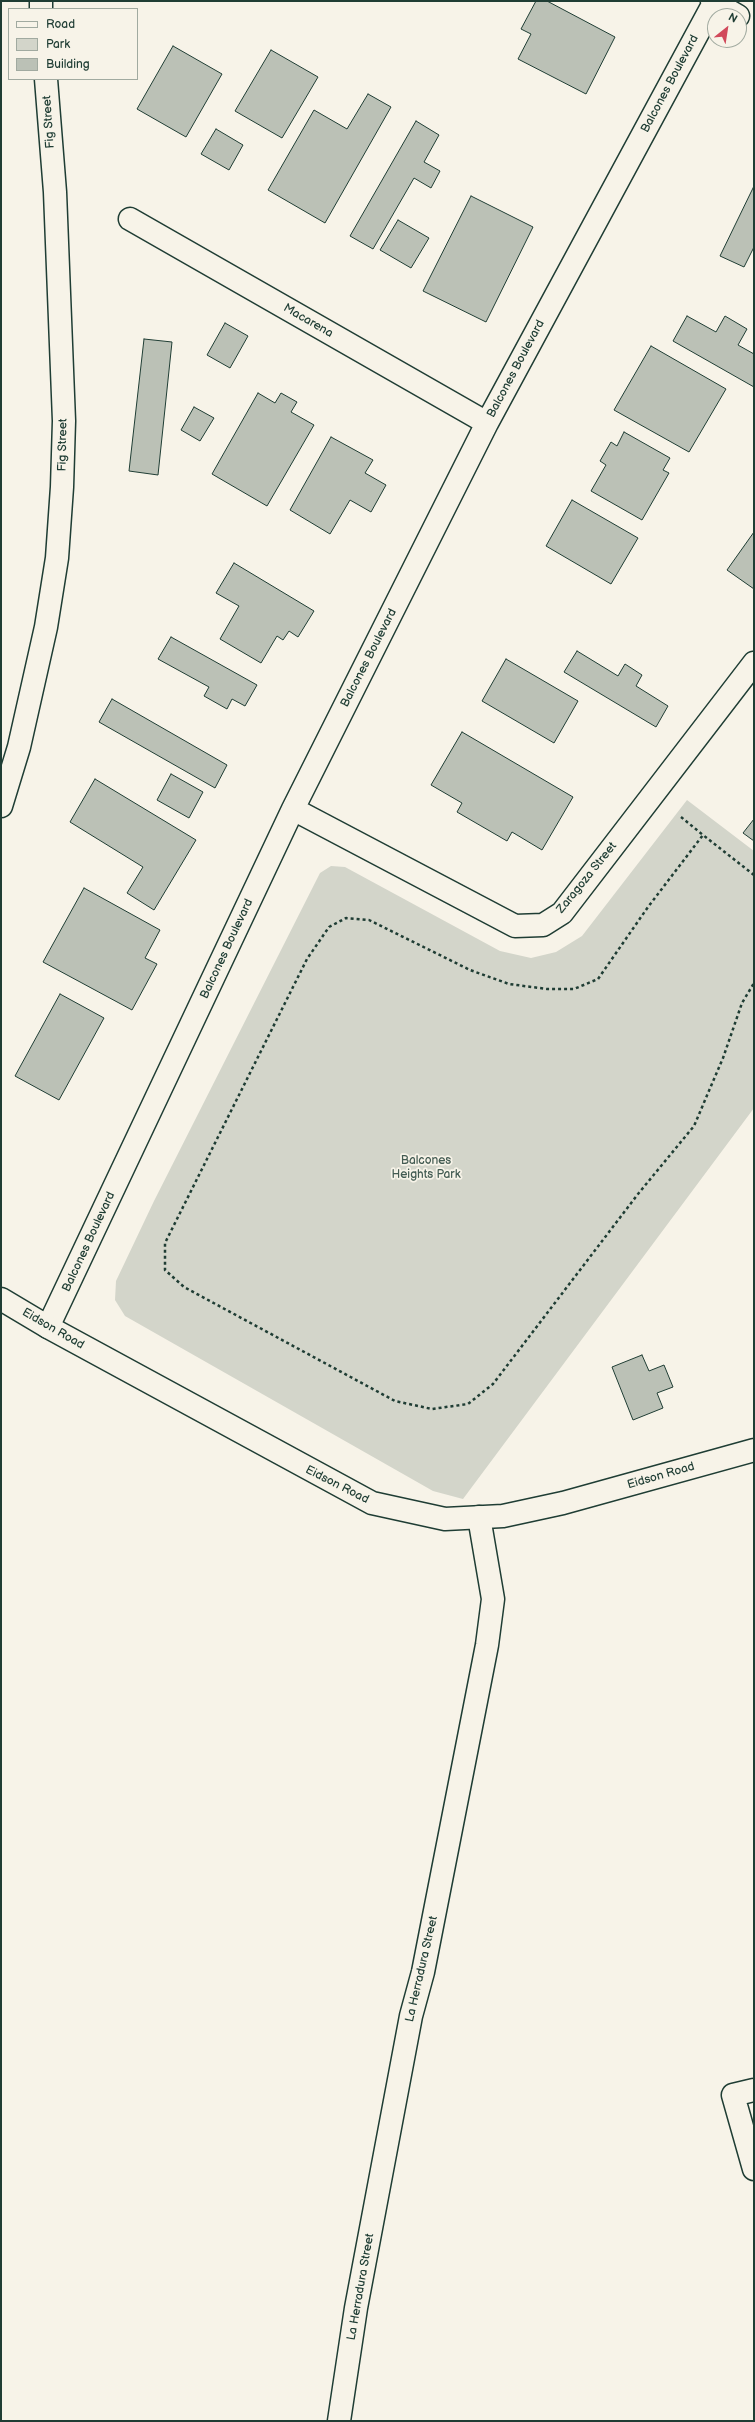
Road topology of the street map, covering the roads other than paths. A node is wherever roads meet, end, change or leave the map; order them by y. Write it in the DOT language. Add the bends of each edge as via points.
graph roads {
  1 [pos="714,2"];
  2 [pos="724,8"];
  3 [pos="46,80"];
  4 [pos="130,219"];
  5 [pos="487,423"];
  6 [pos="754,663"];
  7 [pos="1,806"];
  8 [pos="293,810"];
  9 [pos="1,1299"];
  10 [pos="48,1328"];
  11 [pos="754,1450"];
  12 [pos="478,1517"];
  13 [pos="744,2093"];
  14 [pos="754,2169"];
  15 [pos="339,2421"];
  1 -- 2 [label="street"];
  1 -- 5 [label="street, Balcones Boulevard"];
  3 -- 7 [label="street, Fig Street" via="54,192 64,421 62,487 57,558 46,626 19,747"];
  4 -- 5 [label="street, Macarena"];
  5 -- 8 [label="street, Balcones Boulevard"];
  6 -- 8 [label="street, Zaragoza Street" via="562,913 543,925 515,926"];
  8 -- 10 [label="street, Balcones Boulevard"];
  9 -- 10 [label="street, Eidson Road"];
  10 -- 12 [label="street, Eidson Road" via="372,1503 445,1519"];
  11 -- 12 [label="street, Eidson Road" via="563,1503 503,1516"];
  12 -- 15 [label="street, La Herradura Street" via="493,1599 487,1645 424,1965 411,2016 356,2308"];
  13 -- 14 [label="street"];
}
